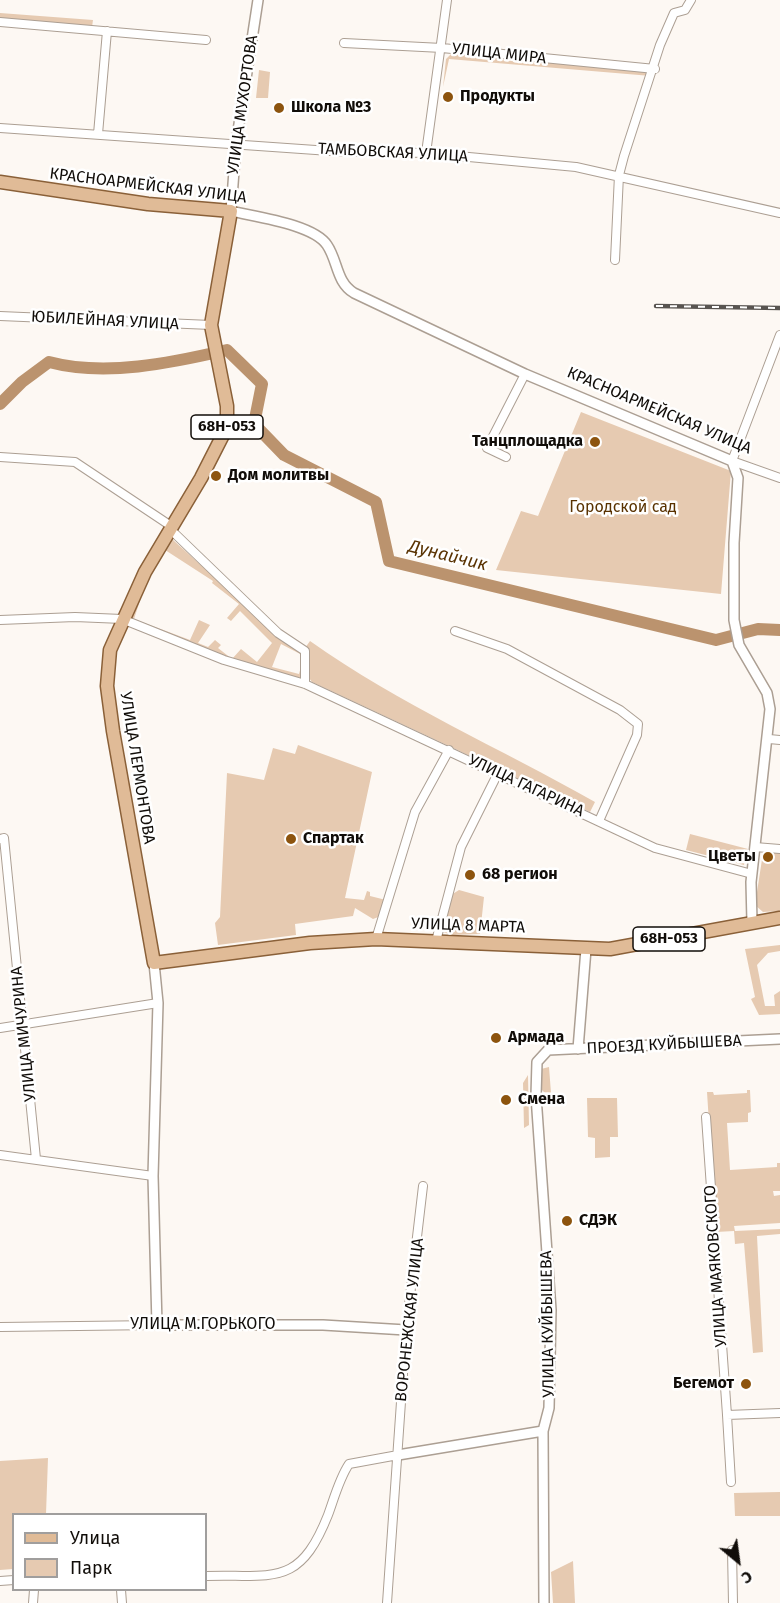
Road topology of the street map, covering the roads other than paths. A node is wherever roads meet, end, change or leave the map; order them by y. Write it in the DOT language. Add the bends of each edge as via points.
graph roads {
  1 [pos="258,0"];
  2 [pos="447,0"];
  3 [pos="691,0"];
  4 [pos="0,22"];
  5 [pos="107,31"];
  6 [pos="206,40"];
  7 [pos="344,43"];
  8 [pos="442,48"];
  9 [pos="655,69"];
  10 [pos="0,128"];
  11 [pos="98,134"];
  12 [pos="236,144"];
  13 [pos="426,153"];
  14 [pos="619,175"];
  15 [pos="0,182"];
  16 [pos="231,211"];
  17 [pos="780,213"];
  18 [pos="615,260"];
  19 [pos="0,316"];
  20 [pos="211,325"];
  21 [pos="780,335"];
  22 [pos="525,374"];
  23 [pos="0,457"];
  24 [pos="506,457"];
  25 [pos="732,461"];
  26 [pos="780,478"];
  27 [pos="170,528"];
  28 [pos="122,619"];
  29 [pos="0,620"];
  30 [pos="455,631"];
  31 [pos="305,684"];
  32 [pos="769,739"];
  33 [pos="780,740"];
  34 [pos="449,750"];
  35 [pos="498,773"];
  36 [pos="599,821"];
  37 [pos="2,839"];
  38 [pos="755,848"];
  39 [pos="780,849"];
  40 [pos="752,874"];
  41 [pos="780,918"];
  42 [pos="752,922"];
  43 [pos="376,939"];
  44 [pos="436,942"];
  45 [pos="585,949"];
  46 [pos="154,963"];
  47 [pos="158,1003"];
  48 [pos="24,1023"];
  49 [pos="0,1028"];
  50 [pos="780,1039"];
  51 [pos="578,1049"];
  52 [pos="548,1050"];
  53 [pos="706,1118"];
  54 [pos="0,1155"];
  55 [pos="36,1159"];
  56 [pos="153,1176"];
  57 [pos="423,1186"];
  58 [pos="157,1325"];
  59 [pos="0,1327"];
  60 [pos="406,1330"];
  61 [pos="780,1413"];
  62 [pos="727,1414"];
  63 [pos="543,1431"];
  64 [pos="398,1455"];
  65 [pos="731,1482"];
  66 [pos="732,1550"];
  67 [pos="207,1576"];
  68 [pos="387,1603"];
  69 [pos="544,1603"];
  70 [pos="733,1603"];
  1 -- 12 [label="street, УЛИЦА МУХОРТОВА"];
  2 -- 8 [label="street"];
  3 -- 9 [label="street" via="685,10 674,13"];
  4 -- 5 [label="street"];
  5 -- 6 [label="street"];
  5 -- 11 [label="street"];
  7 -- 8 [label="street, УЛИЦА МИРА"];
  8 -- 9 [label="street, УЛИЦА МИРА"];
  8 -- 13 [label="street"];
  9 -- 14 [label="street"];
  10 -- 11 [label="street, ТАМБОВСКАЯ УЛИЦА"];
  11 -- 12 [label="street, ТАМБОВСКАЯ УЛИЦА"];
  12 -- 13 [label="street, ТАМБОВСКАЯ УЛИЦА"];
  12 -- 16 [label="street, УЛИЦА МУХОРТОВА"];
  13 -- 14 [label="street, ТАМБОВСКАЯ УЛИЦА" via="576,167"];
  14 -- 17 [label="street, ТАМБОВСКАЯ УЛИЦА"];
  14 -- 18 [label="street"];
  15 -- 16 [label="main road, КРАСНОАРМЕЙСКАЯ УЛИЦА" via="148,204"];
  16 -- 20 [label="main road, УЛИЦА ЛЕРМОНТОВА / 68Н-053"];
  16 -- 22 [label="street, КРАСНОАРМЕЙСКАЯ УЛИЦА" via="315,235 327,246 349,290"];
  19 -- 20 [label="street, ЮБИЛЕЙНАЯ УЛИЦА"];
  20 -- 27 [label="main road, УЛИЦА ЛЕРМОНТОВА / 68Н-053" via="227,427"];
  21 -- 25 [label="street"];
  22 -- 24 [label="street" via="487,448"];
  22 -- 25 [label="street, КРАСНОАРМЕЙСКАЯ УЛИЦА"];
  23 -- 27 [label="street" via="75,462"];
  25 -- 26 [label="street, КРАСНОАРМЕЙСКАЯ УЛИЦА"];
  25 -- 32 [label="street" via="738,478 734,620 739,645 767,693"];
  27 -- 28 [label="main road, УЛИЦА ЛЕРМОНТОВА / 68Н-053"];
  27 -- 31 [label="street" via="278,633 304,651"];
  28 -- 29 [label="street, УЛИЦА ГАГАРИНА"];
  28 -- 31 [label="street, УЛИЦА ГАГАРИНА" via="224,660"];
  28 -- 46 [label="main road, УЛИЦА ЛЕРМОНТОВА / 68Н-053" via="110,650 107,686"];
  30 -- 36 [label="street" via="507,649 620,710 638,724 637,735"];
  31 -- 34 [label="street, УЛИЦА ГАГАРИНА"];
  32 -- 33 [label="street"];
  32 -- 38 [label="street"];
  34 -- 35 [label="street, УЛИЦА ГАГАРИНА"];
  34 -- 43 [label="street" via="415,812"];
  35 -- 36 [label="street, УЛИЦА ГАГАРИНА"];
  35 -- 44 [label="street" via="461,847"];
  36 -- 40 [label="street, УЛИЦА ГАГАРИНА" via="656,848"];
  37 -- 48 [label="street, УЛИЦА МИЧУРИНА"];
  38 -- 39 [label="street"];
  38 -- 40 [label="street"];
  40 -- 42 [label="street"];
  41 -- 42 [label="main road, УЛИЦА 8 МАРТА / 68Н-053"];
  42 -- 45 [label="main road, УЛИЦА 8 МАРТА / 68Н-053" via="628,947"];
  43 -- 44 [label="main road, УЛИЦА 8 МАРТА / 68Н-053"];
  43 -- 46 [label="main road, УЛИЦА 8 МАРТА / 68Н-053" via="300,944"];
  44 -- 45 [label="main road, УЛИЦА 8 МАРТА / 68Н-053"];
  45 -- 51 [label="street"];
  46 -- 47 [label="street, УЛИЦА ЛЕРМОНТОВА"];
  47 -- 48 [label="street"];
  47 -- 56 [label="street, УЛИЦА ЛЕРМОНТОВА"];
  48 -- 49 [label="street"];
  48 -- 55 [label="street, УЛИЦА МИЧУРИНА"];
  50 -- 51 [label="street, ПРОЕЗД КУЙБЫШЕВА"];
  51 -- 52 [label="street, ПРОЕЗД КУЙБЫШЕВА"];
  52 -- 63 [label="street, УЛИЦА КУЙБЫШЕВА" via="538,1058 535,1069 550,1310 549,1408"];
  53 -- 62 [label="street, УЛИЦА МАЯКОВСКОГО"];
  54 -- 55 [label="street"];
  55 -- 56 [label="street"];
  56 -- 58 [label="street, УЛИЦА ЛЕРМОНТОВА"];
  57 -- 60 [label="street, ВОРОНЕЖСКАЯ УЛИЦА"];
  58 -- 59 [label="street, УЛИЦА М.ГОРЬКОГО"];
  58 -- 60 [label="street, УЛИЦА М.ГОРЬКОГО" via="323,1325"];
  60 -- 64 [label="street, ВОРОНЕЖСКАЯ УЛИЦА"];
  61 -- 62 [label="street"];
  62 -- 65 [label="street, УЛИЦА МАЯКОВСКОГО"];
  63 -- 64 [label="street"];
  63 -- 69 [label="street, УЛИЦА КУЙБЫШЕВА"];
  64 -- 67 [label="street" via="349,1464 318,1541 301,1563 282,1573"];
  64 -- 68 [label="street, ВОРОНЕЖСКАЯ УЛИЦА"];
  66 -- 70 [label="street"];
}
